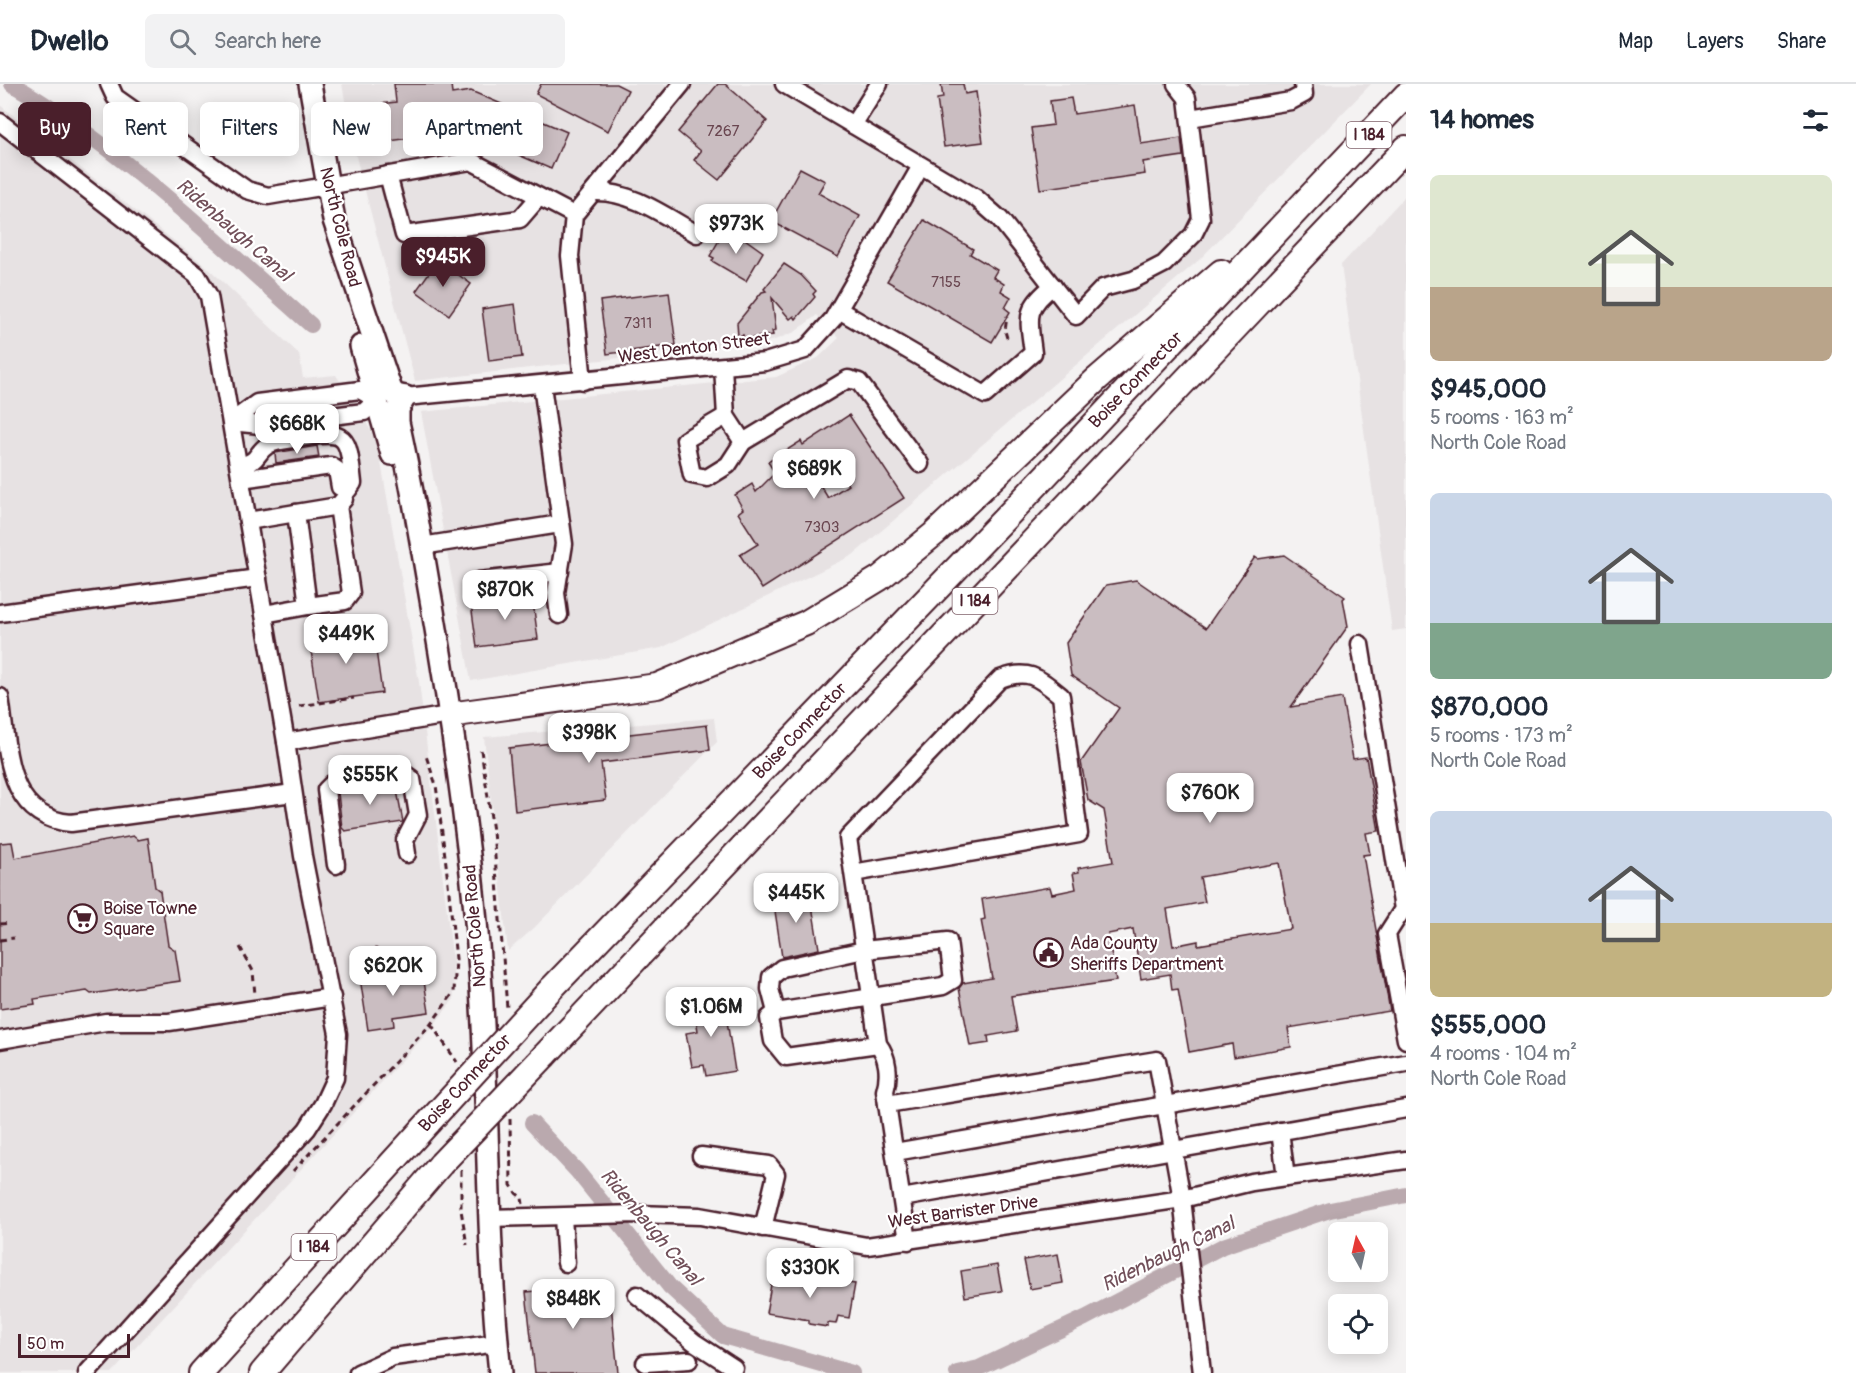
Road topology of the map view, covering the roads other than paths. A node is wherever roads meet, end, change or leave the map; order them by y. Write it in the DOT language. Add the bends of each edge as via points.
graph roads {
  1 [pos="109,84"];
  2 [pos="310,84"];
  3 [pos="784,84"];
  4 [pos="879,84"];
  5 [pos="1176,84"];
  6 [pos="1303,84"];
  7 [pos="678,85"];
  8 [pos="1406,95"];
  9 [pos="1190,118"];
  10 [pos="0,122"];
  11 [pos="853,125"];
  12 [pos="1406,148"];
  13 [pos="921,166"];
  14 [pos="388,175"];
  15 [pos="1331,176"];
  16 [pos="326,184"];
  17 [pos="595,192"];
  18 [pos="538,197"];
  19 [pos="574,215"];
  20 [pos="698,234"];
  21 [pos="1053,286"];
  22 [pos="359,299"];
  23 [pos="838,310"];
  24 [pos="723,367"];
  25 [pos="583,381"];
  26 [pos="542,385"];
  27 [pos="405,397"];
  28 [pos="377,400"];
  29 [pos="726,416"];
  30 [pos="231,422"];
  31 [pos="743,442"];
  32 [pos="920,464"];
  33 [pos="240,472"];
  34 [pos="411,482"];
  35 [pos="348,490"];
  36 [pos="338,506"];
  37 [pos="296,513"];
  38 [pos="248,521"];
  39 [pos="560,524"];
  40 [pos="422,546"];
  41 [pos="560,572"];
  42 [pos="258,578"];
  43 [pos="479,581"];
  44 [pos="308,606"];
  45 [pos="0,613"];
  46 [pos="264,614"];
  47 [pos="559,615"];
  48 [pos="1360,644"];
  49 [pos="0,697"];
  50 [pos="449,715"];
  51 [pos="286,742"];
  52 [pos="292,793"];
  53 [pos="407,854"];
  54 [pos="336,865"];
  55 [pos="854,873"];
  56 [pos="864,950"];
  57 [pos="332,997"];
  58 [pos="871,998"];
  59 [pos="776,1012"];
  60 [pos="0,1040"];
  61 [pos="1406,1040"];
  62 [pos="878,1044"];
  63 [pos="1406,1063"];
  64 [pos="886,1097"];
  65 [pos="1166,1105"];
  66 [pos="1406,1109"];
  67 [pos="1280,1131"];
  68 [pos="1173,1150"];
  69 [pos="895,1152"];
  70 [pos="701,1155"];
  71 [pos="1406,1160"];
  72 [pos="1286,1177"];
  73 [pos="902,1198"];
  74 [pos="1182,1199"];
  75 [pos="562,1217"];
  76 [pos="488,1218"];
  77 [pos="763,1228"];
  78 [pos="908,1241"];
  79 [pos="566,1263"];
  80 [pos="637,1295"];
  81 [pos="497,1343"];
  82 [pos="688,1360"];
  83 [pos="645,1363"];
  84 [pos="734,1368"];
  85 [pos="87,1373"];
  86 [pos="201,1373"];
  87 [pos="262,1373"];
  88 [pos="358,1373"];
  89 [pos="500,1373"];
  90 [pos="1202,1373"];
  1 -- 16 [label="street" via="115,97 247,190 268,196"];
  2 -- 16 [label="main road, North Cole Road"];
  3 -- 11 [label="street"];
  4 -- 11 [label="street"];
  5 -- 9 [label="street" via="1187,99"];
  6 -- 9 [label="street" via="1304,94 1291,101"];
  7 -- 17 [label="street"];
  8 -- 15 [label="highway, Boise Connector / I 184"];
  9 -- 21 [label="street" via="1201,219 1193,235 1164,264 1132,280 1103,288 1076,316"];
  10 -- 30 [label="street" via="197,274 209,296"];
  11 -- 13 [label="street"];
  12 -- 87 [label="highway, Boise Connector / I 184, bridge" via="441,1164"];
  13 -- 21 [label="street" via="976,198 1000,219"];
  13 -- 23 [label="street, West Denton Street"];
  14 -- 16 [label="street"];
  14 -- 18 [label="street" via="471,162"];
  14 -- 18 [label="street" via="404,235 520,219"];
  15 -- 50 [label="highway" via="1097,379 934,534 880,578 806,622 657,686"];
  15 -- 86 [label="highway, Boise Connector / I 184, bridge" via="551,989"];
  16 -- 22 [label="main road, North Cole Road"];
  17 -- 19 [label="street"];
  17 -- 20 [label="street" via="631,198"];
  18 -- 19 [label="street"];
  19 -- 25 [label="street" via="570,256"];
  21 -- 23 [label="street" via="1036,299 1028,312 1033,353 985,395"];
  22 -- 27 [label="main road, North Cole Road" via="375,315"];
  22 -- 28 [label="main road, North Cole Road" via="354,323"];
  23 -- 24 [label="street, West Denton Street" via="805,350 765,362"];
  24 -- 25 [label="street, West Denton Street"];
  24 -- 29 [label="street"];
  25 -- 26 [label="street, West Denton Street"];
  26 -- 27 [label="street, West Denton Street"];
  26 -- 39 [label="street"];
  27 -- 34 [label="main road, North Cole Road" via="418,461"];
  28 -- 30 [label="street" via="360,390 257,404"];
  28 -- 34 [label="main road, North Cole Road" via="395,466"];
  29 -- 31 [label="street"];
  29 -- 31 [label="street" via="684,440 692,475 707,478 728,465"];
  30 -- 33 [label="street"];
  31 -- 32 [label="street" via="848,379 859,382"];
  33 -- 35 [label="street" via="331,466 337,470 340,487"];
  33 -- 35 [label="street" via="270,444 328,433 339,435 347,444 352,476"];
  33 -- 38 [label="street"];
  34 -- 40 [label="main road, North Cole Road"];
  35 -- 36 [label="street"];
  36 -- 37 [label="street"];
  36 -- 44 [label="street" via="351,592 345,601"];
  37 -- 38 [label="street"];
  37 -- 44 [label="street"];
  38 -- 42 [label="street"];
  39 -- 40 [label="street"];
  39 -- 41 [label="street" via="564,543"];
  40 -- 50 [label="main road, North Cole Road"];
  41 -- 43 [label="street"];
  41 -- 47 [label="street" via="556,593"];
  42 -- 45 [label="street"];
  42 -- 46 [label="street"];
  44 -- 46 [label="street"];
  46 -- 51 [label="street"];
  48 -- 61 [label="street" via="1403,909 1387,934"];
  49 -- 52 [label="street" via="19,791 33,808 57,821 71,823"];
  50 -- 51 [label="street"];
  50 -- 76 [label="main road, North Cole Road" via="478,944"];
  51 -- 52 [label="street"];
  52 -- 57 [label="street"];
  53 -- 54 [label="street" via="405,840 418,815 412,778 398,769 351,776 326,790"];
  55 -- 55 [label="street" via="1079,834 1060,696 1037,676 1011,675 1000,679 848,838"];
  55 -- 56 [label="street"];
  56 -- 58 [label="street"];
  56 -- 58 [label="street" via="948,941 953,980 943,986"];
  56 -- 59 [label="street" via="782,968 771,977"];
  57 -- 60 [label="street" via="169,1022 106,1022"];
  57 -- 85 [label="street" via="338,1034 335,1078 307,1129"];
  58 -- 59 [label="street"];
  58 -- 62 [label="street"];
  59 -- 62 [label="street" via="770,1018 774,1041 786,1057"];
  62 -- 64 [label="street" via="884,1052"];
  63 -- 65 [label="street"];
  64 -- 65 [label="street" via="1157,1060"];
  64 -- 69 [label="street"];
  65 -- 68 [label="street"];
  65 -- 69 [label="street"];
  66 -- 67 [label="street"];
  67 -- 68 [label="street"];
  67 -- 72 [label="street"];
  68 -- 73 [label="street"];
  68 -- 74 [label="street"];
  69 -- 73 [label="street"];
  70 -- 77 [label="street" via="769,1165 776,1174"];
  71 -- 72 [label="street, West Barrister Drive"];
  72 -- 74 [label="street, West Barrister Drive"];
  73 -- 78 [label="street"];
  74 -- 78 [label="street, West Barrister Drive"];
  74 -- 90 [label="street"];
  75 -- 76 [label="street, West Barrister Drive"];
  75 -- 77 [label="street, West Barrister Drive" via="700,1216"];
  75 -- 79 [label="street"];
  76 -- 81 [label="main road, North Cole Road"];
  77 -- 78 [label="street, West Barrister Drive" via="867,1246"];
  80 -- 84 [label="street" via="694,1342"];
  81 -- 88 [label="street" via="393,1357"];
  81 -- 89 [label="main road, North Cole Road"];
  82 -- 83 [label="street"];
}
